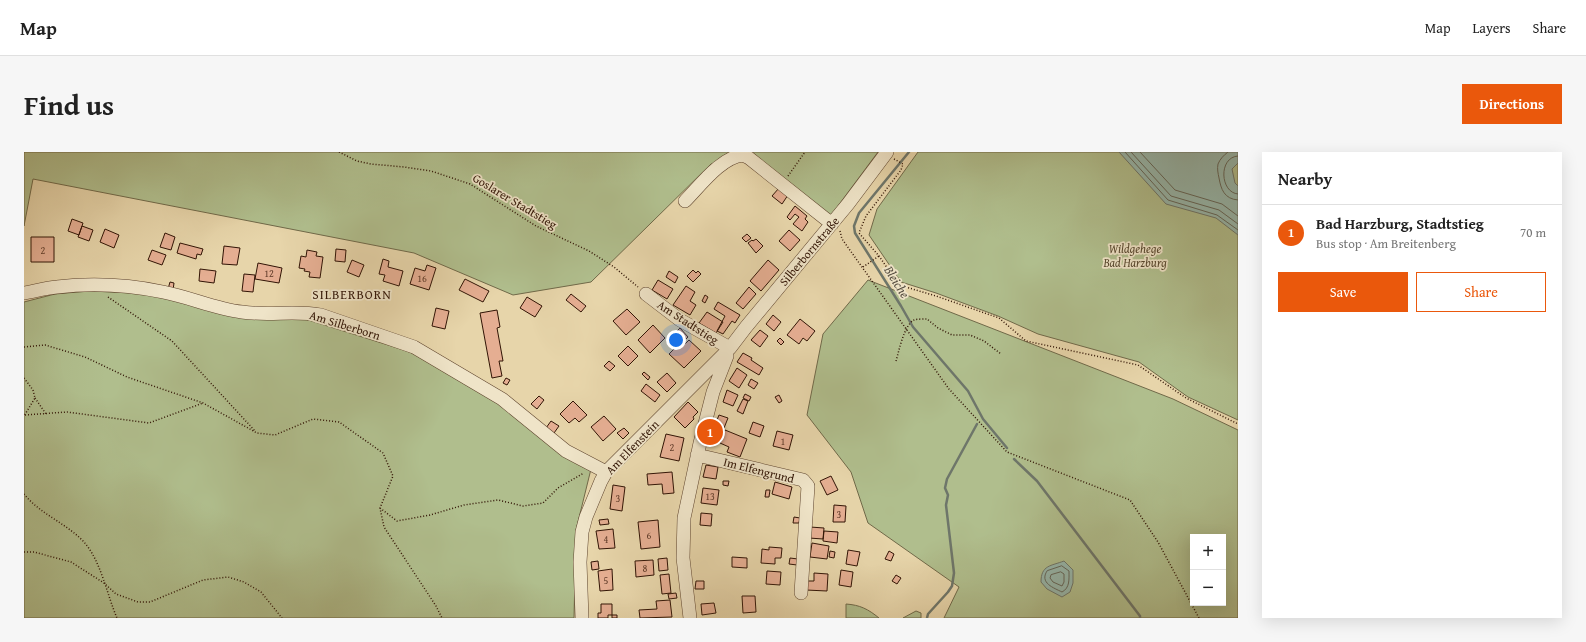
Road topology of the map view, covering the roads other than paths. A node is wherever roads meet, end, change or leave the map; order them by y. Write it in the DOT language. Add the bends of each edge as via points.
graph roads {
  1 [pos="891,156"];
  2 [pos="685,201"];
  3 [pos="832,224"];
  4 [pos="24,293"];
  5 [pos="646,294"];
  6 [pos="730,348"];
  7 [pos="698,454"];
  8 [pos="606,472"];
  9 [pos="801,593"];
  10 [pos="582,618"];
  11 [pos="690,618"];
  1 -- 3 [label="street, Silberbornstraße"];
  2 -- 3 [label="street" via="720,166 729,160 746,156"];
  3 -- 6 [label="street, Silberbornstraße"];
  4 -- 8 [label="street, Am Silberborn" via="56,287 119,286 163,292 244,313 306,312 321,315 414,347 502,399 566,451"];
  5 -- 6 [label="street, Am Stadtstieg" via="680,320"];
  6 -- 7 [label="street" via="713,392"];
  6 -- 8 [label="street, Am Elfenstein"];
  7 -- 9 [label="street, Im Elfengrund" via="803,480 806,483 808,486"];
  7 -- 11 [label="street" via="684,518 683,558"];
  8 -- 10 [label="street, Am Elfenstein" via="582,532"];
}
